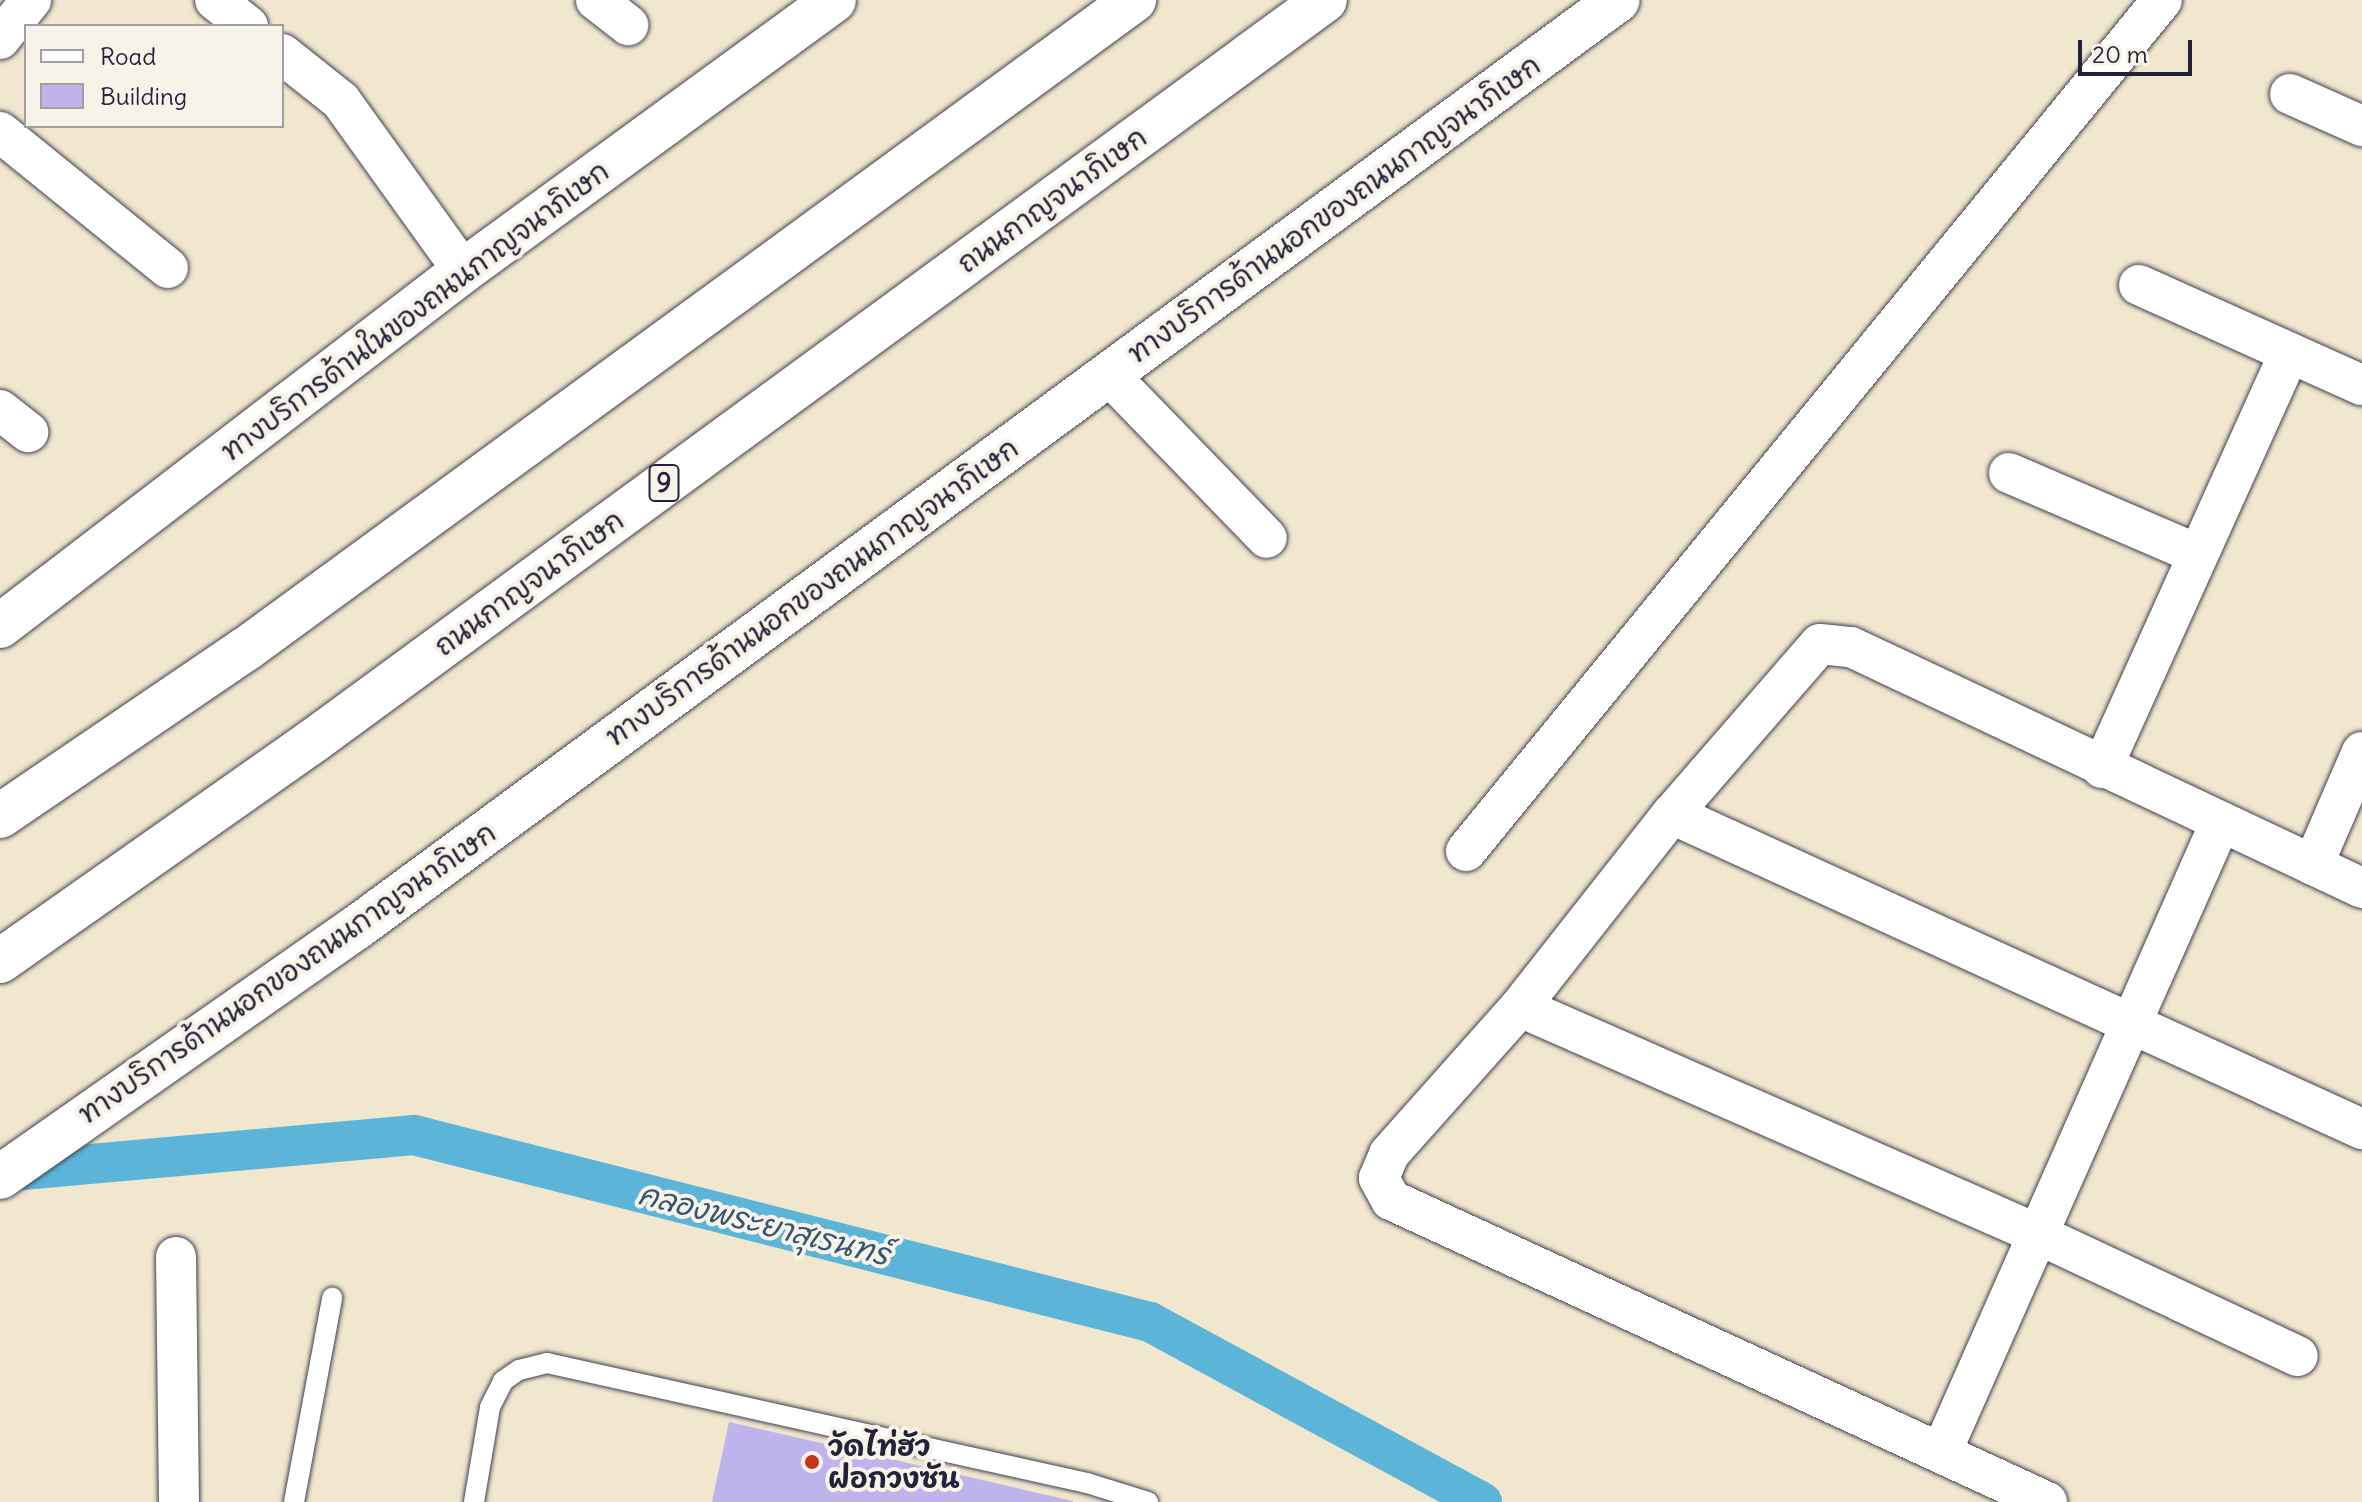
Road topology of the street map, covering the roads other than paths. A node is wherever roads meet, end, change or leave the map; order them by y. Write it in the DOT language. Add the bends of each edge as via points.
graph roads {
  1 [pos="31,0"];
  2 [pos="215,0"];
  3 [pos="596,0"];
  4 [pos="1134,0"];
  5 [pos="1325,0"];
  6 [pos="1618,0"];
  7 [pos="2162,0"];
  8 [pos="831,1"];
  9 [pos="245,24"];
  10 [pos="628,25"];
  11 [pos="0,39"];
  12 [pos="284,56"];
  13 [pos="2290,94"];
  14 [pos="2362,126"];
  15 [pos="0,132"];
  16 [pos="168,268"];
  17 [pos="463,271"];
  18 [pos="2139,285"];
  19 [pos="2289,353"];
  20 [pos="1108,374"];
  21 [pos="2362,385"];
  22 [pos="2009,473"];
  23 [pos="1267,538"];
  24 [pos="2197,554"];
  25 [pos="0,626"];
  26 [pos="2362,752"];
  27 [pos="2102,768"];
  28 [pos="1672,814"];
  29 [pos="0,816"];
  30 [pos="2220,823"];
  31 [pos="1466,851"];
  32 [pos="2313,865"];
  33 [pos="2362,888"];
  34 [pos="0,961"];
  35 [pos="1520,1007"];
  36 [pos="2131,1021"];
  37 [pos="2362,1129"];
  38 [pos="0,1177"];
  39 [pos="2035,1233"];
  40 [pos="176,1257"];
  41 [pos="332,1298"];
  42 [pos="2298,1356"];
  43 [pos="1941,1453"];
  44 [pos="179,1502"];
  45 [pos="294,1502"];
  46 [pos="474,1502"];
  47 [pos="1148,1502"];
  48 [pos="2047,1502"];
  1 -- 11 [label="street"];
  2 -- 9 [label="street"];
  3 -- 10 [label="street"];
  4 -- 29 [label="main road" via="246,649"];
  5 -- 34 [label="main road, ถนนกาญจนาภิเษก / 9" via="325,732"];
  6 -- 20 [label="main road, ทางบริการด้านนอกของถนนกาญจนาภิเษก"];
  7 -- 31 [label="street"];
  8 -- 17 [label="main road, ทางบริการด้านในของถนนกาญจนาภิเษก"];
  12 -- 17 [label="street" via="341,101"];
  13 -- 14 [label="street"];
  15 -- 16 [label="street"];
  17 -- 25 [label="main road, ทางบริการด้านในของถนนกาญจนาภิเษก"];
  18 -- 19 [label="street"];
  19 -- 21 [label="street"];
  19 -- 24 [label="street"];
  20 -- 23 [label="street"];
  20 -- 38 [label="main road, ทางบริการด้านนอกของถนนกาญจนาภิเษก" via="356,928"];
  22 -- 24 [label="street"];
  24 -- 27 [label="street"];
  26 -- 32 [label="street"];
  27 -- 28 [label="street" via="1851,647 1828,642 1813,647"];
  27 -- 30 [label="street"];
  28 -- 35 [label="street"];
  28 -- 36 [label="street"];
  30 -- 32 [label="street"];
  30 -- 36 [label="street"];
  32 -- 33 [label="street"];
  35 -- 39 [label="street"];
  35 -- 43 [label="street" via="1389,1154 1379,1178 1391,1200"];
  36 -- 37 [label="street"];
  36 -- 39 [label="street"];
  39 -- 42 [label="street"];
  39 -- 43 [label="street"];
  40 -- 44 [label="street"];
  41 -- 45 [label="lane"];
  43 -- 48 [label="street"];
  46 -- 47 [label="lane" via="490,1407 503,1381 519,1370 547,1363 1087,1483"];
}
